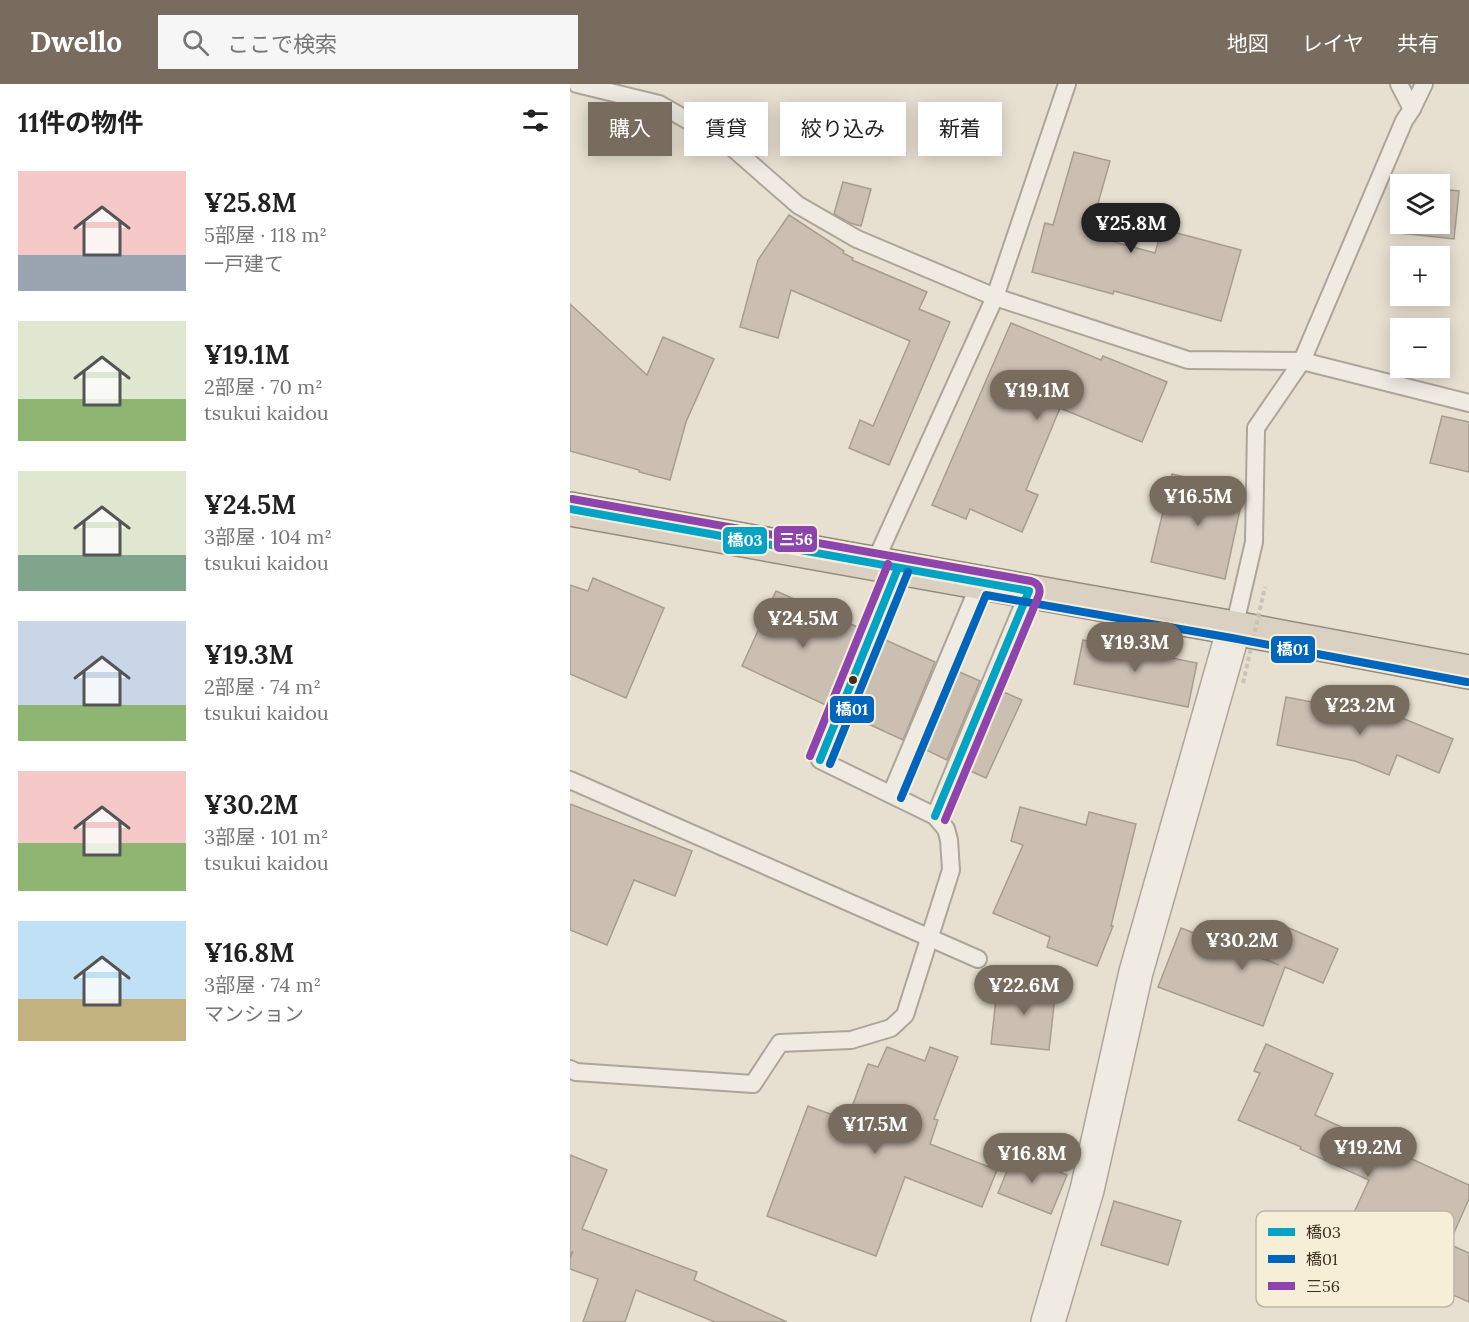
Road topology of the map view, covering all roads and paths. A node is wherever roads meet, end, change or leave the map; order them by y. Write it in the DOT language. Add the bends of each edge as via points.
graph roads {
  1 [pos="577,84"];
  2 [pos="1066,84"];
  3 [pos="1399,84"];
  4 [pos="1425,84"];
  5 [pos="1412,110"];
  6 [pos="995,297"];
  7 [pos="1302,361"];
  8 [pos="1469,403"];
  9 [pos="570,509"];
  10 [pos="886,566"];
  11 [pos="980,583"];
  12 [pos="1265,587"];
  13 [pos="1029,591"];
  14 [pos="1234,628"];
  15 [pos="1469,672"];
  16 [pos="1243,683"];
  17 [pos="570,780"];
  18 [pos="891,794"];
  19 [pos="935,816"];
  20 [pos="930,938"];
  21 [pos="978,959"];
  22 [pos="570,1069"];
  23 [pos="1048,1322"];
  1 -- 6 [label="lane" via="659,104 726,142 798,205 857,239"];
  2 -- 6 [label="lane"];
  3 -- 5 [label="lane"];
  4 -- 5 [label="lane"];
  5 -- 7 [label="lane"];
  6 -- 7 [label="lane" via="1188,360"];
  6 -- 10 [label="lane"];
  7 -- 8 [label="lane"];
  7 -- 14 [label="lane" via="1256,428 1254,542"];
  9 -- 10 [label="highway"];
  10 -- 11 [label="highway"];
  10 -- 18 [label="lane" via="820,759"];
  11 -- 13 [label="highway"];
  11 -- 18 [label="lane"];
  12 -- 16 [label="path, bridge"];
  13 -- 14 [label="highway"];
  13 -- 19 [label="lane"];
  14 -- 15 [label="highway"];
  14 -- 23 [label="street" via="1136,972 1087,1190"];
  17 -- 20 [label="lane"];
  18 -- 19 [label="lane"];
  19 -- 20 [label="lane" via="946,829 951,870"];
  20 -- 21 [label="lane"];
  20 -- 22 [label="lane" via="904,1015 891,1028 850,1040 780,1043 753,1084"];
}
